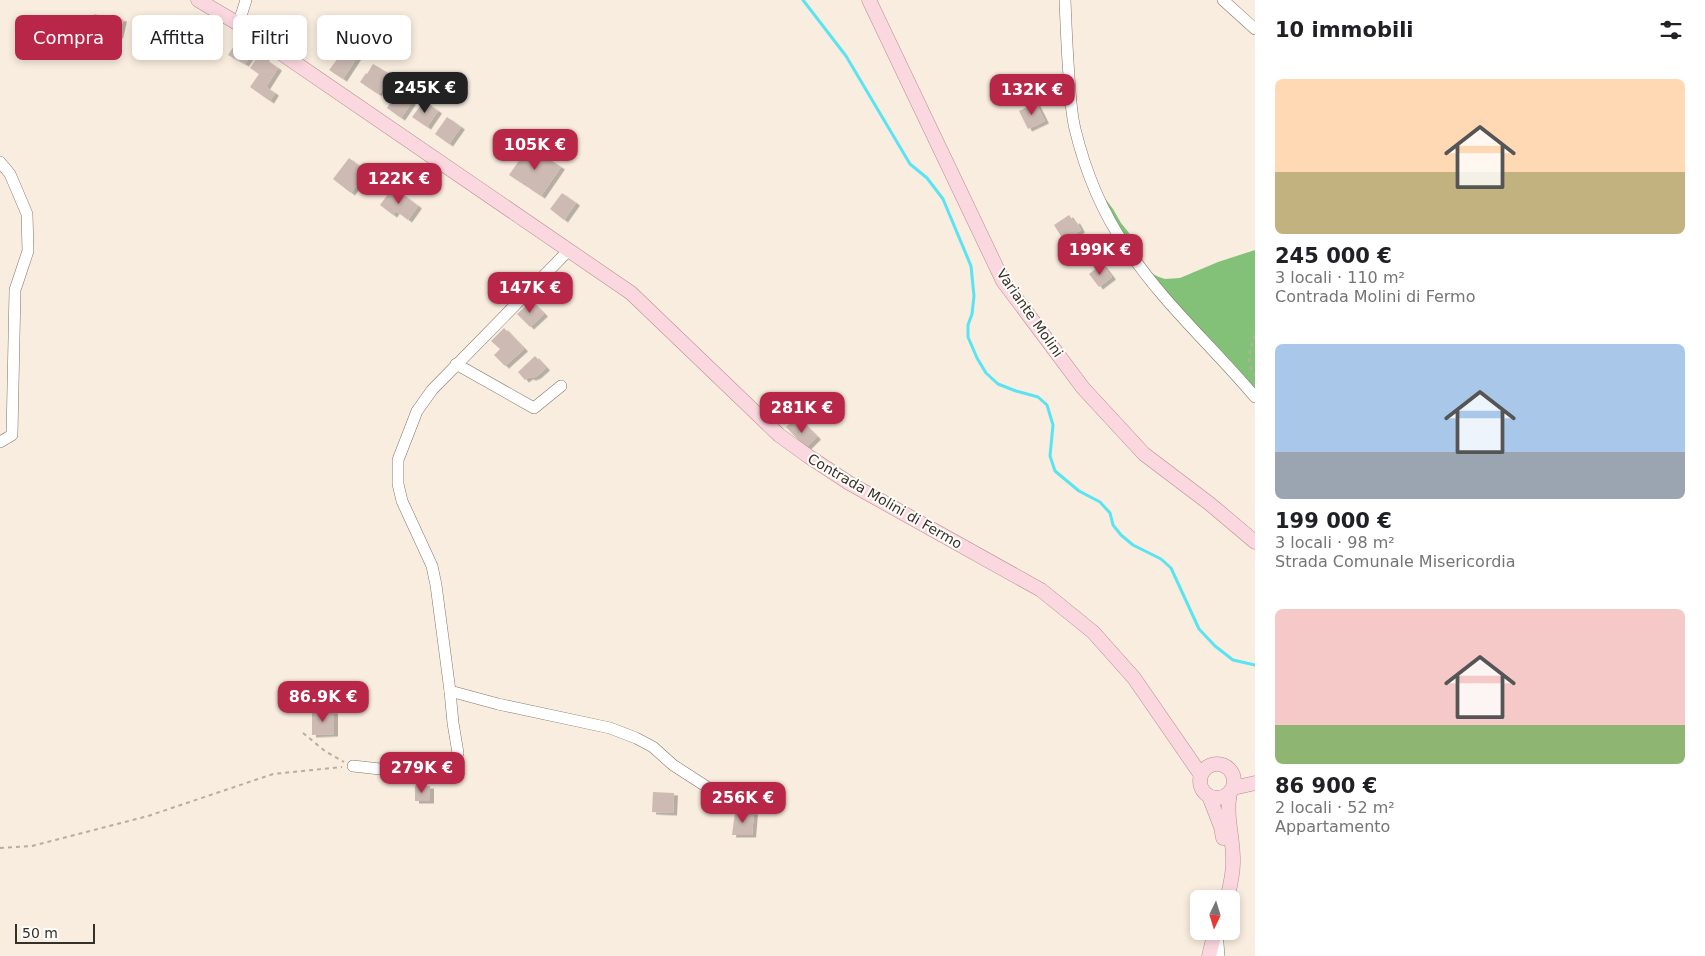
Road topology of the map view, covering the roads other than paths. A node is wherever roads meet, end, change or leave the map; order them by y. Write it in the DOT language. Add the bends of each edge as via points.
graph roads {
  1 [pos="198,0"];
  2 [pos="246,0"];
  3 [pos="869,0"];
  4 [pos="1065,0"];
  5 [pos="1223,0"];
  6 [pos="241,15"];
  7 [pos="233,21"];
  8 [pos="1255,29"];
  9 [pos="291,60"];
  10 [pos="0,162"];
  11 [pos="569,250"];
  12 [pos="456,364"];
  13 [pos="561,386"];
  14 [pos="1255,397"];
  15 [pos="0,442"];
  16 [pos="1255,542"];
  17 [pos="450,691"];
  18 [pos="1171,731"];
  19 [pos="1211,765"];
  20 [pos="353,766"];
  21 [pos="1201,776"];
  22 [pos="1255,782"];
  23 [pos="1232,786"];
  24 [pos="707,787"];
  25 [pos="1209,796"];
  26 [pos="1224,890"];
  27 [pos="1229,890"];
  28 [pos="1213,940"];
  29 [pos="1217,940"];
  30 [pos="1209,956"];
  31 [pos="1219,956"];
  1 -- 7 [label="main road, Contrada Molini di Fermo"];
  2 -- 6 [label="street"];
  3 -- 16 [label="main road, Variante Molini" via="1003,281 1083,388 1144,454"];
  4 -- 14 [label="street" via="1075,128 1109,220 1154,284"];
  5 -- 8 [label="street"];
  9 -- 11 [label="main road, Contrada Molini di Fermo"];
  10 -- 15 [label="street" via="10,174 27,214 28,251 15,290 12,434"];
  11 -- 12 [label="street"];
  11 -- 18 [label="main road, Contrada Molini di Fermo" via="630,293 779,434 808,456 849,483 1041,590 1099,638 1134,678"];
  12 -- 13 [label="street" via="534,408"];
  12 -- 17 [label="street" via="417,411 398,460 402,501 432,566"];
  17 -- 20 [label="street" via="458,753 453,765 444,769"];
  17 -- 24 [label="street" via="610,728 653,747 674,766"];
  18 -- 19 [label="main road, Contrada Molini di Fermo" via="1189,751"];
  18 -- 21 [label="main road, Contrada Molini di Fermo"];
  19 -- 21 [label="main road"];
  19 -- 23 [label="main road" via="1227,768"];
  21 -- 25 [label="main road" via="1200,785"];
  22 -- 23 [label="main road"];
  23 -- 25 [label="main road" via="1218,798"];
  23 -- 27 [label="main road" via="1228,818 1233,864"];
  25 -- 26 [label="main road" via="1224,842"];
  28 -- 30 [label="main road"];
  29 -- 31 [label="street"];
}
